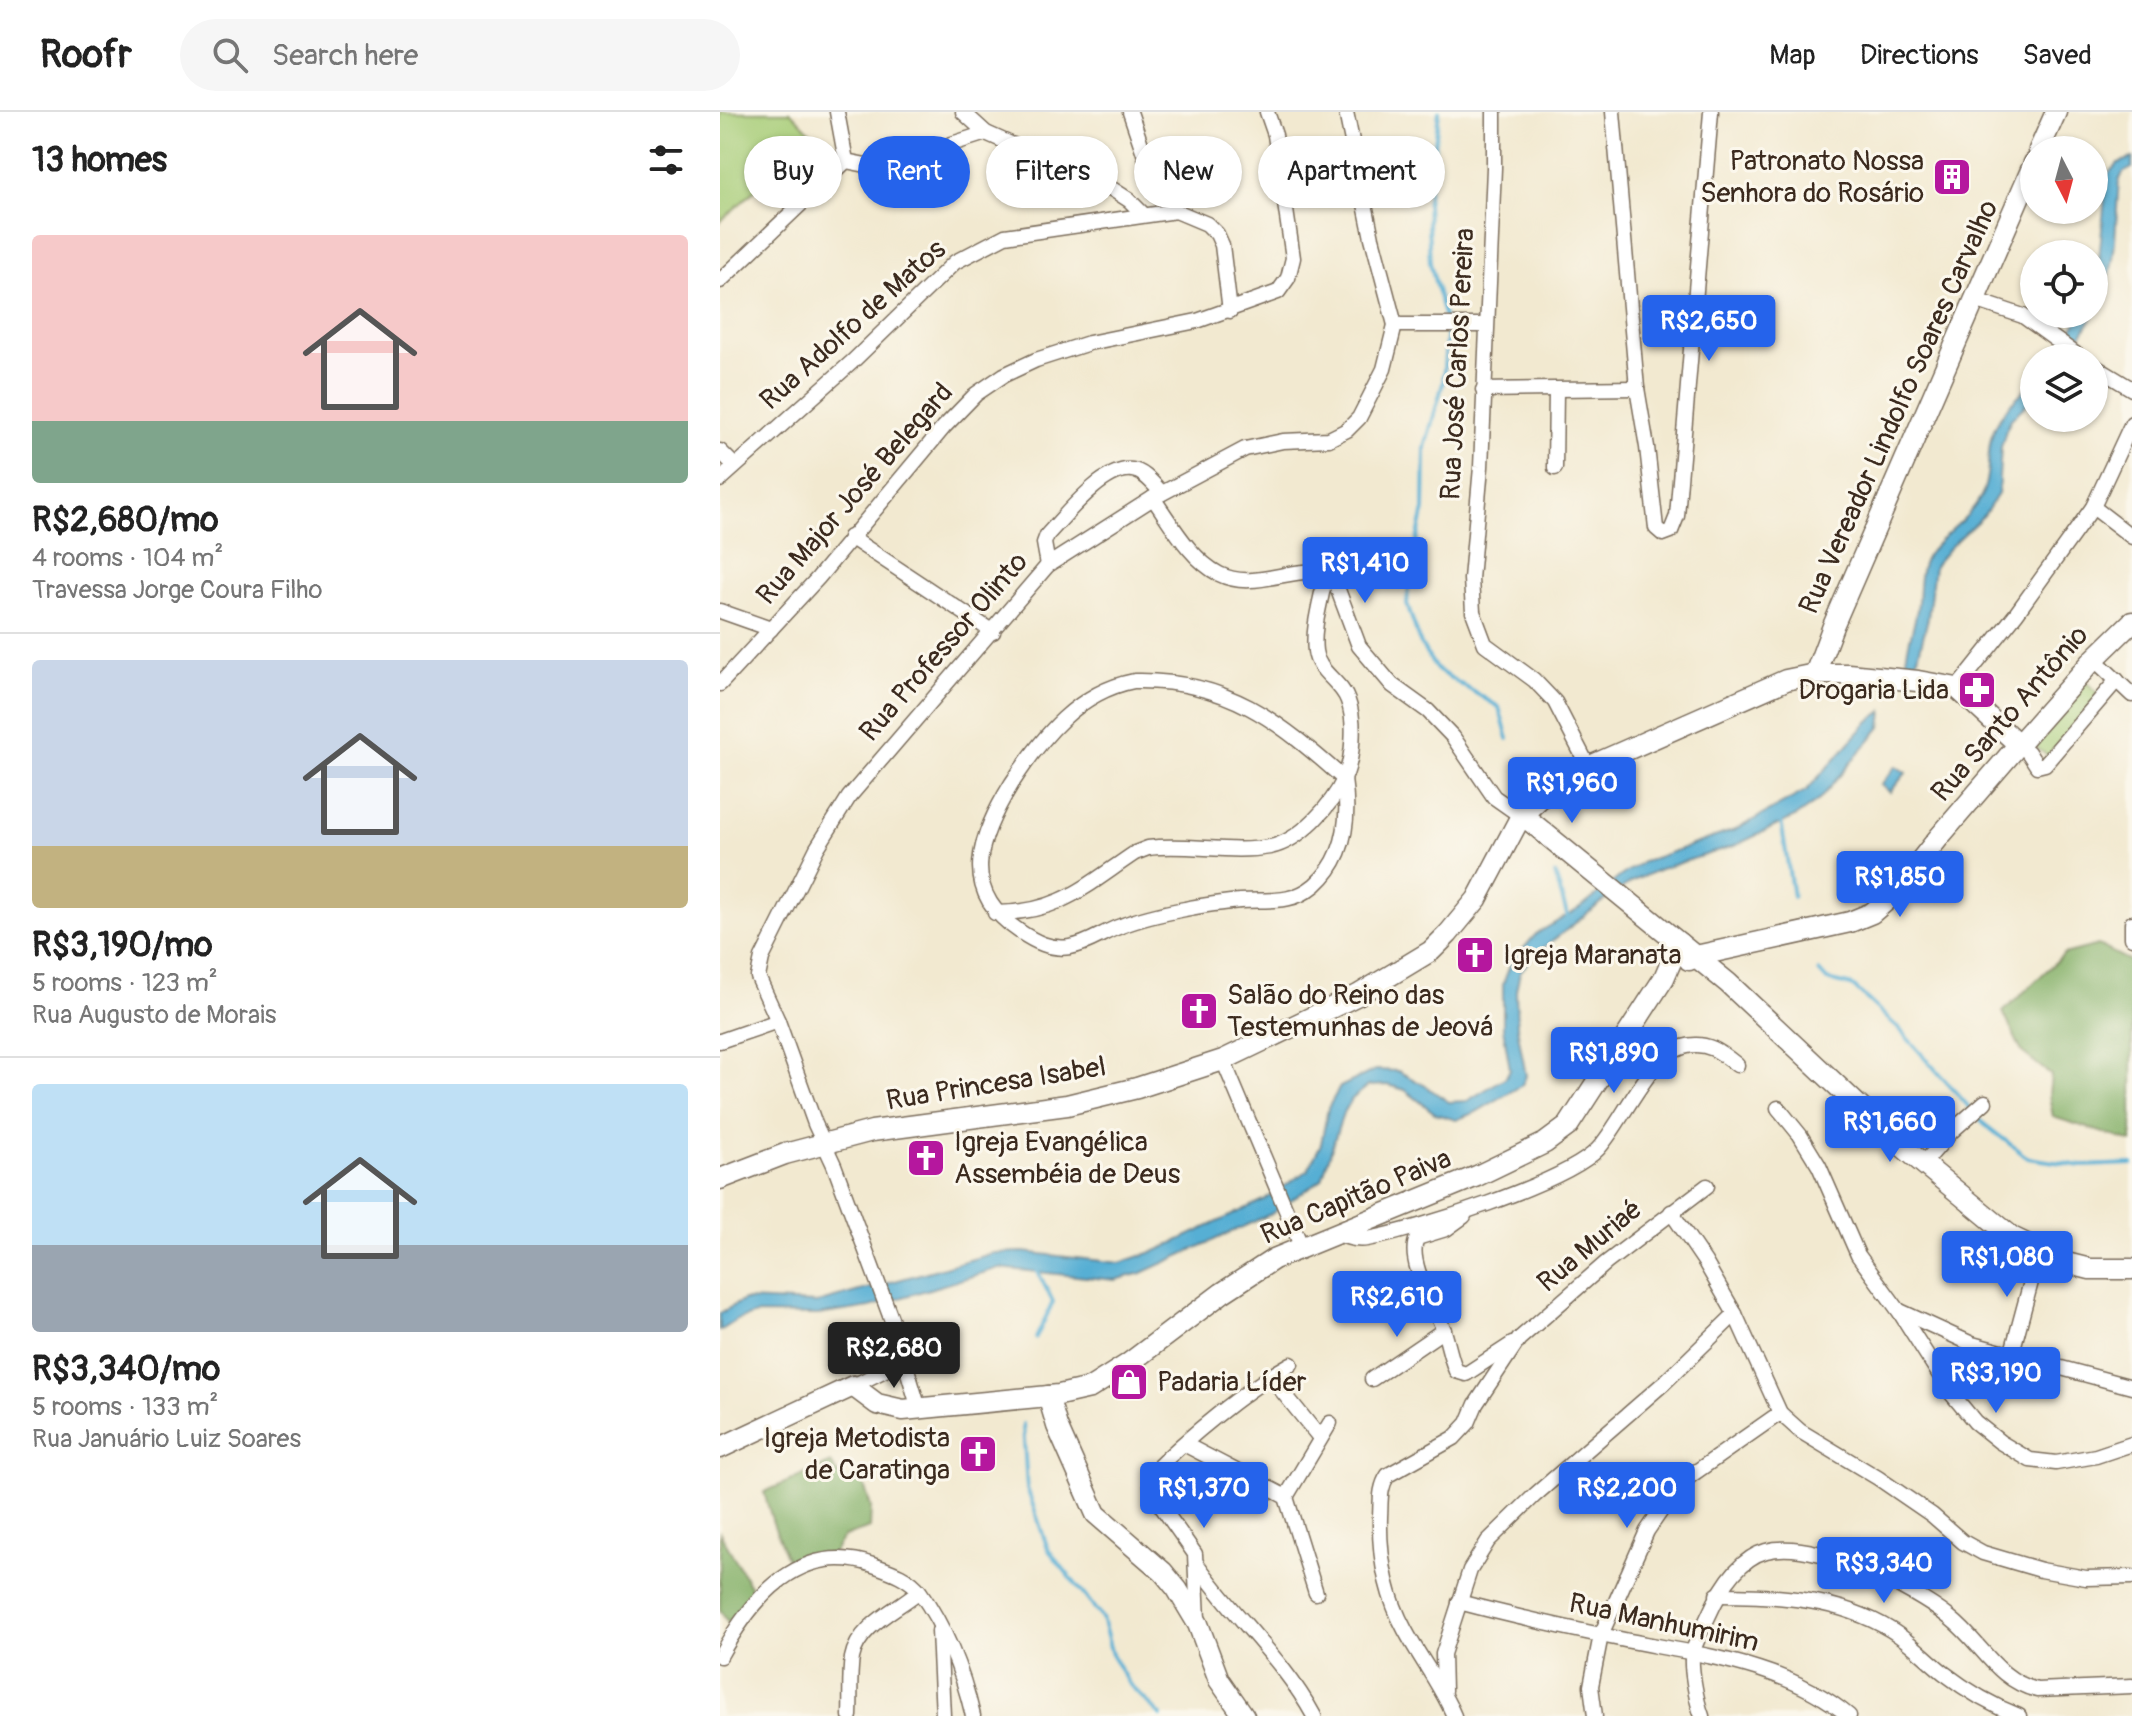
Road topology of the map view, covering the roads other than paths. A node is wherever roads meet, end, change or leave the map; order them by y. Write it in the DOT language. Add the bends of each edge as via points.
graph roads {
  1 [pos="837,112"];
  2 [pos="963,112"];
  3 [pos="1130,112"];
  4 [pos="1267,112"];
  5 [pos="1346,112"];
  6 [pos="1494,112"];
  7 [pos="1613,112"];
  8 [pos="1711,112"];
  9 [pos="2056,112"];
  10 [pos="986,133"];
  11 [pos="2045,136"];
  12 [pos="846,161"];
  13 [pos="2020,196"];
  14 [pos="1176,211"];
  15 [pos="1143,214"];
  16 [pos="720,281"];
  17 [pos="1975,300"];
  18 [pos="1230,311"];
  19 [pos="1395,325"];
  20 [pos="1486,325"];
  21 [pos="2061,344"];
  22 [pos="2108,374"];
  23 [pos="1637,388"];
  24 [pos="2132,389"];
  25 [pos="1483,390"];
  26 [pos="1556,390"];
  27 [pos="2132,423"];
  28 [pos="720,451"];
  29 [pos="734,465"];
  30 [pos="1555,468"];
  31 [pos="720,480"];
  32 [pos="1158,496"];
  33 [pos="2093,507"];
  34 [pos="850,537"];
  35 [pos="2132,537"];
  36 [pos="1048,565"];
  37 [pos="1326,573"];
  38 [pos="720,611"];
  39 [pos="2132,613"];
  40 [pos="2126,627"];
  41 [pos="771,629"];
  42 [pos="993,632"];
  43 [pos="2094,659"];
  44 [pos="1815,674"];
  45 [pos="2117,680"];
  46 [pos="720,684"];
  47 [pos="1957,688"];
  48 [pos="2132,695"];
  49 [pos="2019,745"];
  50 [pos="1588,766"];
  51 [pos="1344,779"];
  52 [pos="1526,819"];
  53 [pos="995,913"];
  54 [pos="2132,923"];
  55 [pos="2131,942"];
  56 [pos="1679,943"];
  57 [pos="1696,956"];
  58 [pos="1664,978"];
  59 [pos="778,1021"];
  60 [pos="720,1041"];
  61 [pos="1223,1060"];
  62 [pos="1737,1065"];
  63 [pos="1981,1106"];
  64 [pos="1778,1108"];
  65 [pos="825,1145"];
  66 [pos="1923,1164"];
  67 [pos="720,1179"];
  68 [pos="1707,1186"];
  69 [pos="1480,1206"];
  70 [pos="1671,1212"];
  71 [pos="1337,1234"];
  72 [pos="1302,1248"];
  73 [pos="2039,1252"];
  74 [pos="2132,1269"];
  75 [pos="1899,1311"];
  76 [pos="1735,1314"];
  77 [pos="1444,1330"];
  78 [pos="1519,1339"];
  79 [pos="2011,1356"];
  80 [pos="905,1360"];
  81 [pos="1291,1364"];
  82 [pos="1270,1376"];
  83 [pos="1372,1379"];
  84 [pos="853,1386"];
  85 [pos="2132,1387"];
  86 [pos="1048,1396"];
  87 [pos="919,1409"];
  88 [pos="1780,1413"];
  89 [pos="1330,1423"];
  90 [pos="1320,1438"];
  91 [pos="1184,1444"];
  92 [pos="2132,1444"];
  93 [pos="720,1448"];
  94 [pos="1286,1497"];
  95 [pos="1197,1564"];
  96 [pos="2132,1577"];
  97 [pos="919,1591"];
  98 [pos="1316,1593"];
  99 [pos="1717,1595"];
  100 [pos="1459,1602"];
  101 [pos="1198,1624"];
  102 [pos="939,1627"];
  103 [pos="1601,1635"];
  104 [pos="1692,1654"];
  105 [pos="720,1656"];
  106 [pos="2132,1686"];
  107 [pos="1444,1691"];
  108 [pos="850,1716"];
  109 [pos="943,1716"];
  110 [pos="973,1716"];
  111 [pos="1244,1716"];
  112 [pos="1314,1716"];
  113 [pos="1454,1716"];
  114 [pos="1595,1716"];
  115 [pos="1702,1716"];
  116 [pos="1849,1716"];
  117 [pos="2019,1716"];
  1 -- 12 [label="street"];
  2 -- 10 [label="street"];
  3 -- 14 [label="street" via="1149,168"];
  4 -- 18 [label="street, Rua Major José Belegard" via="1293,258 1278,292"];
  5 -- 19 [label="street, Rua Professor Olinto"];
  6 -- 20 [label="street, Rua José Carlos Pereira"];
  7 -- 23 [label="street"];
  8 -- 23 [label="street" via="1677,516 1668,533 1659,532 1655,523"];
  9 -- 11 [label="main road"];
  10 -- 12 [label="street" via="886,165"];
  10 -- 15 [label="street" via="1112,189"];
  12 -- 16 [label="street"];
  13 -- 17 [label="main road, Rua Vereador Lindolfo Soares Carvalho"];
  14 -- 15 [label="street, Rua Adolfo de Matos"];
  14 -- 18 [label="street" via="1217,234"];
  15 -- 29 [label="street, Rua Adolfo de Matos" via="1005,236 955,262 794,416"];
  17 -- 21 [label="street" via="2023,316"];
  17 -- 44 [label="main road, Rua Vereador Lindolfo Soares Carvalho"];
  18 -- 34 [label="street, Rua Major José Belegard" via="1089,343 1004,375 944,427"];
  19 -- 20 [label="street"];
  19 -- 32 [label="street, Rua Professor Olinto" via="1384,369 1359,418 1347,430 1329,439 1245,449"];
  20 -- 25 [label="street, Rua José Carlos Pereira"];
  22 -- 24 [label="street"];
  23 -- 26 [label="street"];
  25 -- 26 [label="street"];
  25 -- 50 [label="street, Rua José Carlos Pereira" via="1471,579 1478,631 1496,655 1550,695"];
  26 -- 30 [label="street"];
  27 -- 33 [label="street"];
  28 -- 29 [label="street"];
  29 -- 31 [label="street, Rua Adolfo de Matos"];
  32 -- 36 [label="street, Rua Professor Olinto"];
  32 -- 36 [label="street" via="1142,473 1132,469 1112,474 1047,535"];
  32 -- 37 [label="street" via="1192,552 1217,573 1250,581 1312,570"];
  33 -- 35 [label="street"];
  33 -- 47 [label="street"];
  34 -- 41 [label="street, Rua Major José Belegard"];
  34 -- 42 [label="street"];
  36 -- 42 [label="street, Rua Professor Olinto"];
  37 -- 51 [label="street" via="1315,655 1348,700 1351,746"];
  37 -- 52 [label="street" via="1341,592 1359,646 1392,685 1453,737 1501,804"];
  38 -- 41 [label="street"];
  39 -- 40 [label="street, Rua Santo Antônio"];
  40 -- 43 [label="main road, Rua Santo Antônio"];
  41 -- 46 [label="street, Rua Major José Belegard"];
  42 -- 59 [label="street, Rua Professor Olinto" via="849,797 817,848 760,968 758,977"];
  43 -- 45 [label="street"];
  43 -- 49 [label="main road, Rua Santo Antônio"];
  44 -- 47 [label="main road, Rua Princesa Isabel"];
  44 -- 50 [label="main road, Rua Princesa Isabel" via="1786,680"];
  45 -- 48 [label="street"];
  45 -- 49 [label="street" via="2045,764 2037,766"];
  47 -- 49 [label="main road"];
  49 -- 57 [label="main road, Rua Santo Antônio" via="1894,894 1872,913"];
  50 -- 52 [label="main road, Rua Princesa Isabel" via="1561,779"];
  51 -- 53 [label="street" via="1309,826 1291,840 1271,847 1148,848 1060,903"];
  51 -- 53 [label="street" via="1348,814 1340,850 1329,871 1299,897 1166,912 1069,947 1032,940"];
  51 -- 53 [label="street" via="1286,729 1229,698 1187,684 1115,685 1074,708 1045,737 1002,801 987,830 980,861 981,886"];
  52 -- 56 [label="main road"];
  52 -- 61 [label="main road, Rua Princesa Isabel" via="1477,899 1431,951 1358,995"];
  54 -- 55 [label="street"];
  56 -- 57 [label="main road"];
  56 -- 58 [label="main road"];
  57 -- 58 [label="main road"];
  57 -- 66 [label="main road"];
  58 -- 71 [label="main road, Rua Capitão Paiva" via="1558,1135 1477,1176"];
  59 -- 60 [label="street"];
  59 -- 65 [label="street, Rua Professor Olinto"];
  61 -- 65 [label="main road, Rua Princesa Isabel" via="1102,1098 872,1131"];
  61 -- 72 [label="street"];
  62 -- 69 [label="street" via="1703,1044 1667,1055 1585,1161"];
  63 -- 66 [label="street"];
  64 -- 75 [label="street" via="1819,1166 1858,1255"];
  65 -- 67 [label="main road, Rua Princesa Isabel"];
  65 -- 80 [label="street, Rua Professor Olinto"];
  66 -- 73 [label="main road" via="2012,1237"];
  68 -- 70 [label="street"];
  69 -- 71 [label="street" via="1364,1239"];
  69 -- 77 [label="street" via="1446,1229 1417,1238 1414,1245 1420,1275"];
  70 -- 76 [label="street, Rua Muriaé"];
  70 -- 78 [label="street, Rua Muriaé"];
  71 -- 72 [label="main road, Rua Capitão Paiva"];
  72 -- 86 [label="main road, Rua Capitão Paiva" via="1274,1259 1222,1293 1090,1388"];
  73 -- 74 [label="main road" via="2090,1269"];
  73 -- 79 [label="street"];
  75 -- 79 [label="street"];
  75 -- 92 [label="street" via="1975,1422 2030,1460 2056,1463"];
  76 -- 88 [label="street, Rua Muriaé"];
  76 -- 100 [label="street" via="1508,1520 1470,1570"];
  77 -- 78 [label="street" via="1456,1371 1463,1374"];
  77 -- 83 [label="street"];
  78 -- 107 [label="street, Rua Muriaé" via="1468,1423 1454,1438 1388,1475 1381,1491 1387,1588 1406,1631"];
  79 -- 85 [label="street"];
  80 -- 84 [label="street"];
  80 -- 87 [label="street, Rua Professor Olinto"];
  81 -- 82 [label="street"];
  82 -- 90 [label="street"];
  82 -- 91 [label="street"];
  84 -- 87 [label="main road, Rua Capitão Paiva" via="891,1409"];
  84 -- 93 [label="main road"];
  86 -- 87 [label="main road, Rua Capitão Paiva"];
  86 -- 101 [label="main road" via="1096,1514 1163,1572"];
  88 -- 96 [label="street, Rua Muriaé" via="1983,1553 2086,1578"];
  88 -- 103 [label="street" via="1680,1483 1647,1531"];
  89 -- 90 [label="street"];
  90 -- 94 [label="street"];
  91 -- 94 [label="street"];
  91 -- 95 [label="street" via="1150,1475 1150,1484"];
  94 -- 98 [label="street"];
  95 -- 101 [label="street"];
  95 -- 112 [label="street" via="1297,1687"];
  97 -- 102 [label="street"];
  97 -- 105 [label="street" via="908,1580 874,1565 824,1558 771,1588"];
  97 -- 108 [label="street" via="867,1630 858,1643"];
  99 -- 104 [label="street"];
  99 -- 106 [label="street" via="1745,1561 1765,1551 1818,1554 1894,1582 1926,1602 1952,1619 2005,1676 2023,1686"];
  99 -- 117 [label="street" via="1789,1597 1871,1620 1977,1695"];
  100 -- 103 [label="street, Rua Manhumirim"];
  100 -- 107 [label="street" via="1443,1654"];
  101 -- 111 [label="main road" via="1219,1680"];
  102 -- 109 [label="street"];
  102 -- 110 [label="street" via="963,1673"];
  103 -- 104 [label="street, Rua Manhumirim"];
  103 -- 114 [label="street" via="1591,1686"];
  104 -- 115 [label="street"];
  104 -- 116 [label="street, Rua Manhumirim" via="1787,1679 1827,1698"];
  107 -- 113 [label="street, Rua Muriaé"];
}
